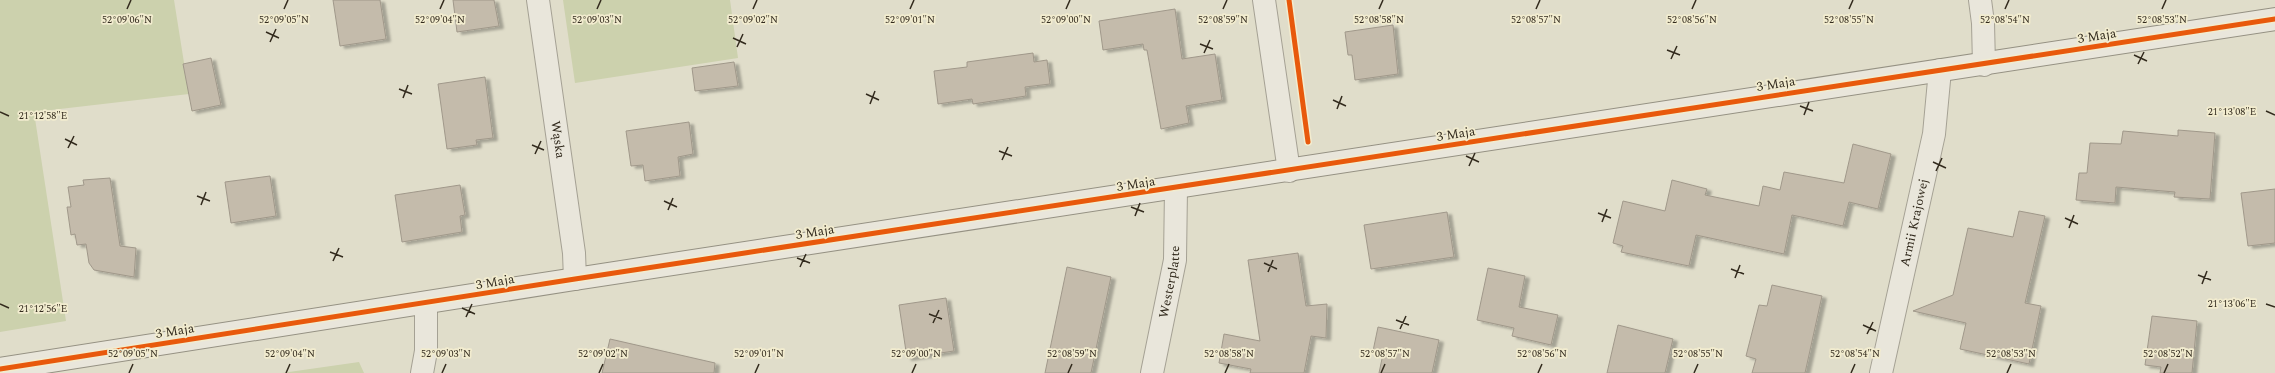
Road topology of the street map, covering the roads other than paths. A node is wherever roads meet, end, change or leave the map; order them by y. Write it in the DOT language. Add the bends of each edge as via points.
graph roads {
  1 [pos="538,0"];
  2 [pos="1264,0"];
  3 [pos="1980,0"];
  4 [pos="2275,19"];
  5 [pos="1984,64"];
  6 [pos="1940,70"];
  7 [pos="1289,171"];
  8 [pos="1176,189"];
  9 [pos="575,279"];
  10 [pos="426,304"];
  11 [pos="0,369"];
  12 [pos="422,373"];
  13 [pos="1152,373"];
  14 [pos="1881,373"];
  1 -- 9 [label="street, Wąska"];
  2 -- 7 [label="street"];
  3 -- 5 [label="street"];
  4 -- 5 [label="street, 3 Maja"];
  5 -- 6 [label="street, 3 Maja"];
  6 -- 7 [label="street, 3 Maja"];
  6 -- 14 [label="street, Armii Krajowej" via="1934,134"];
  7 -- 8 [label="street, 3 Maja"];
  8 -- 9 [label="street, 3 Maja"];
  8 -- 13 [label="street, Westerplatte" via="1175,260"];
  9 -- 10 [label="street, 3 Maja"];
  10 -- 11 [label="street, 3 Maja"];
  10 -- 12 [label="street" via="426,351"];
}
